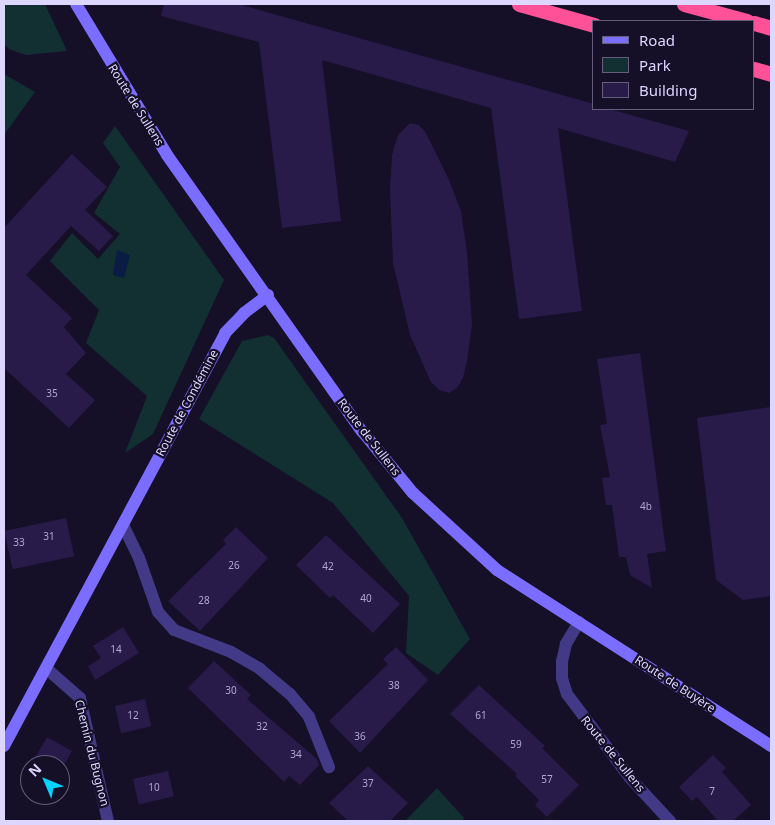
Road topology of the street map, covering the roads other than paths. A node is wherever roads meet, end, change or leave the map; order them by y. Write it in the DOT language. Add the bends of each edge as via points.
graph roads {
  1 [pos="76,4"];
  2 [pos="519,4"];
  3 [pos="684,4"];
  4 [pos="743,20"];
  5 [pos="755,23"];
  6 [pos="592,24"];
  7 [pos="771,28"];
  8 [pos="755,70"];
  9 [pos="771,74"];
  10 [pos="268,296"];
  11 [pos="123,525"];
  12 [pos="579,622"];
  13 [pos="47,669"];
  14 [pos="4,746"];
  15 [pos="771,746"];
  16 [pos="329,767"];
  17 [pos="108,821"];
  18 [pos="670,821"];
  1 -- 10 [label="main road, Route de Sullens" via="167,155"];
  2 -- 6 [label="highway"];
  3 -- 4 [label="highway"];
  5 -- 7 [label="highway"];
  8 -- 9 [label="highway"];
  10 -- 11 [label="main road, Route de Condémine" via="244,313 225,333"];
  10 -- 12 [label="main road, Route de Sullens" via="362,431 414,493 497,570"];
  11 -- 13 [label="main road, Route de Condémine"];
  11 -- 16 [label="street" via="139,558 158,612 174,630 231,652 260,669 290,694 309,717"];
  12 -- 15 [label="main road, Route de Buyère"];
  12 -- 18 [label="street, Route de Sullens" via="566,644 562,661 562,678 567,694 630,778"];
  13 -- 14 [label="main road, Route de Condémine"];
  13 -- 17 [label="street, Chemin du Bugnon" via="80,698"];
}
